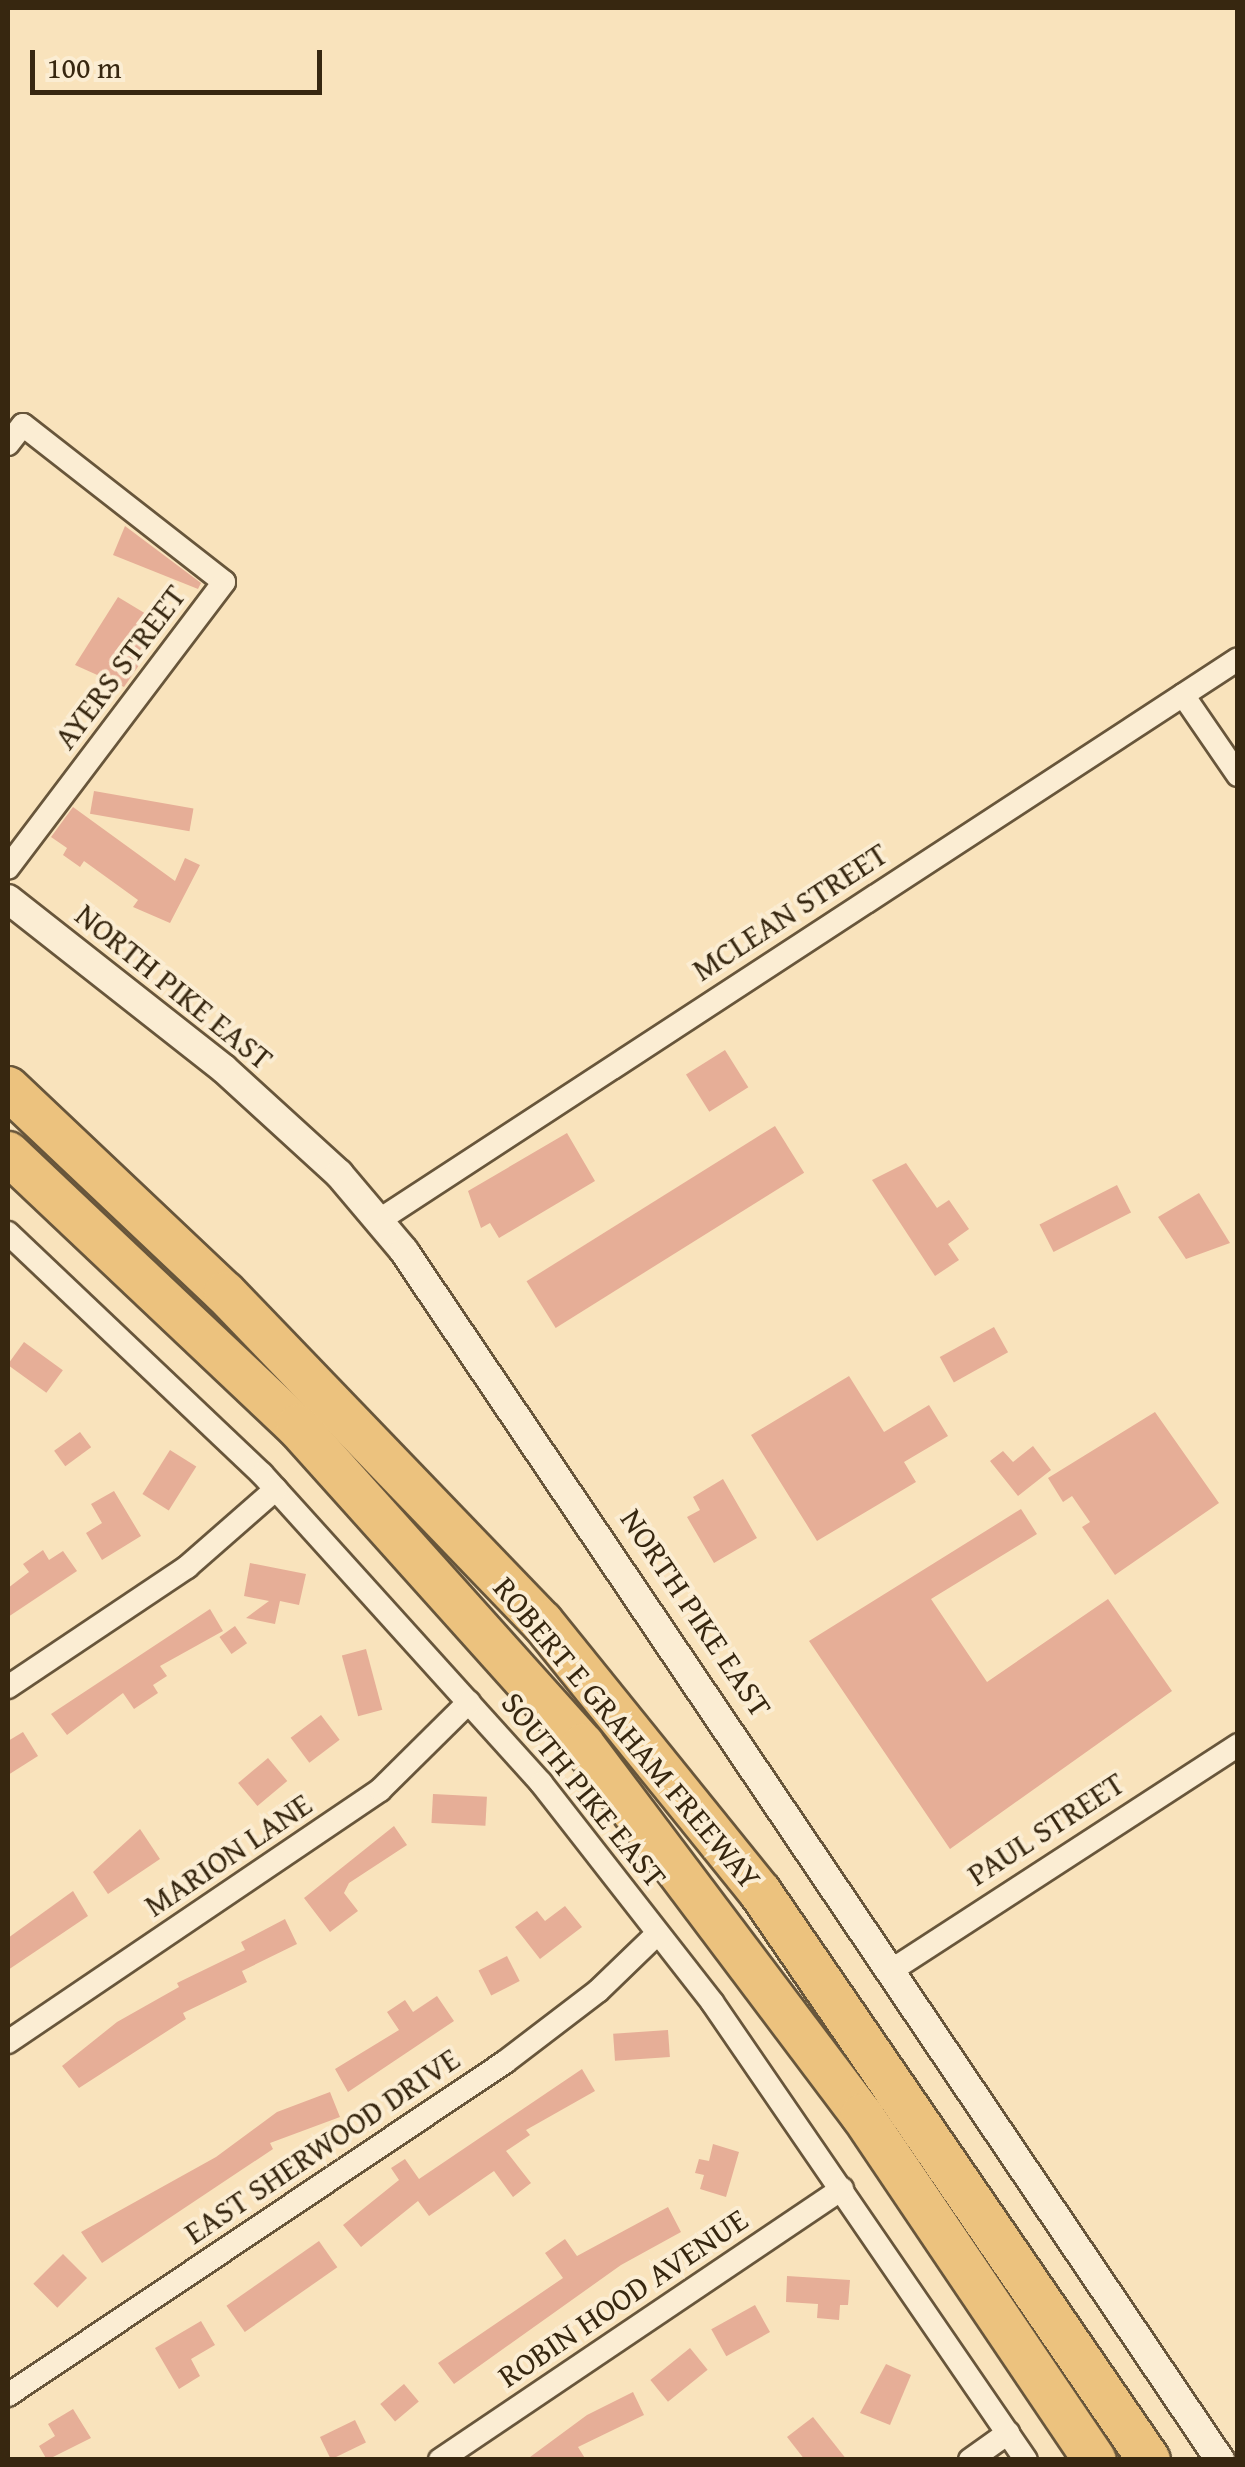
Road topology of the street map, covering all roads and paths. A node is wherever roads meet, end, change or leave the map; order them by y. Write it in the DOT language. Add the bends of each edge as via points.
graph roads {
  1 [pos="8,444"];
  2 [pos="1238,659"];
  3 [pos="1183,695"];
  4 [pos="1238,775"];
  5 [pos="8,868"];
  6 [pos="8,899"];
  7 [pos="8,1088"];
  8 [pos="8,1153"];
  9 [pos="378,1221"];
  10 [pos="8,1233"];
  11 [pos="276,1488"];
  12 [pos="8,1687"];
  13 [pos="469,1702"];
  14 [pos="1238,1746"];
  15 [pos="658,1933"];
  16 [pos="892,1970"];
  17 [pos="8,2042"];
  18 [pos="842,2189"];
  19 [pos="8,2395"];
  20 [pos="1008,2433"];
  21 [pos="440,2460"];
  22 [pos="970,2460"];
  23 [pos="1026,2460"];
  24 [pos="1095,2460"];
  25 [pos="1149,2460"];
  26 [pos="1220,2460"];
  1 -- 5 [label="street, AYERS STREET" via="23,426 224,582"];
  2 -- 3 [label="street, MCLEAN STREET"];
  3 -- 4 [label="street"];
  3 -- 9 [label="street, MCLEAN STREET"];
  6 -- 9 [label="street, NORTH PIKE EAST" via="224,1069 338,1174"];
  7 -- 25 [label="highway, ROBERT E GRAHAM FREEWAY" via="225,1294 542,1622 760,1892"];
  8 -- 24 [label="highway, ROBERT E GRAHAM FREEWAY" via="297,1426 584,1745 862,2115"];
  9 -- 16 [label="street, NORTH PIKE EAST" via="509,1397"];
  10 -- 11 [label="street, SOUTH PIKE EAST"];
  11 -- 12 [label="street" via="187,1567"];
  11 -- 13 [label="street, SOUTH PIKE EAST"];
  13 -- 15 [label="street, SOUTH PIKE EAST"];
  13 -- 17 [label="street, MARION LANE" via="380,1790"];
  14 -- 16 [label="street, PAUL STREET"];
  15 -- 18 [label="street, SOUTH PIKE EAST"];
  15 -- 19 [label="street, EAST SHERWOOD DRIVE" via="598,1992 505,2062"];
  16 -- 26 [label="street, NORTH PIKE EAST"];
  18 -- 20 [label="street, SOUTH PIKE EAST"];
  18 -- 21 [label="street, ROBIN HOOD AVENUE"];
  20 -- 22 [label="street"];
  20 -- 23 [label="street, SOUTH PIKE EAST"];
}
